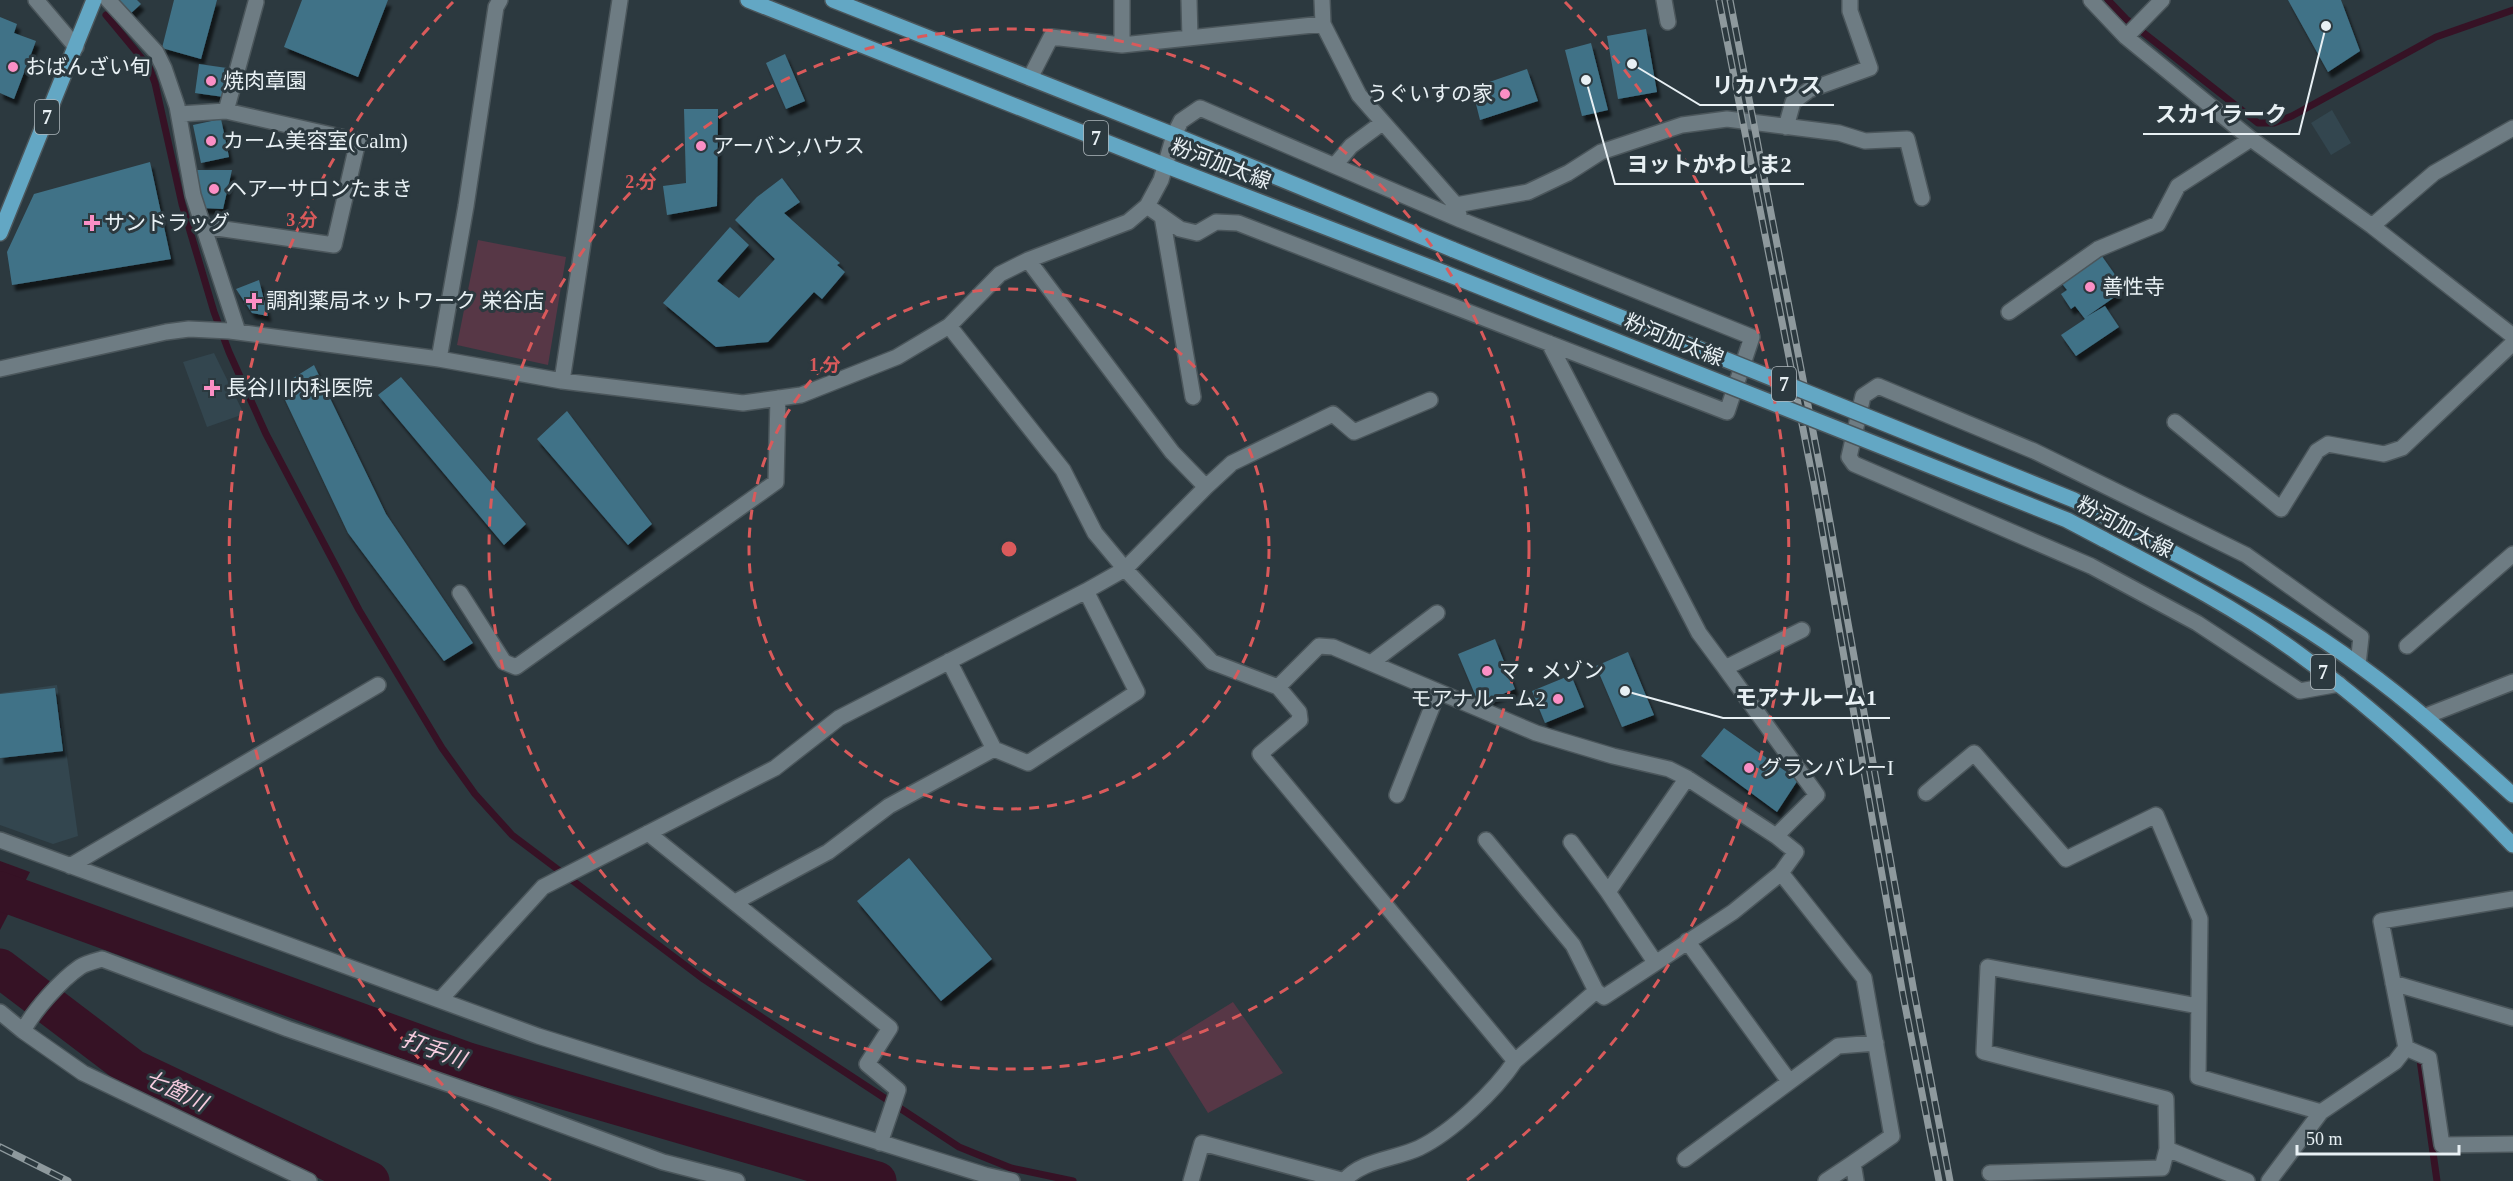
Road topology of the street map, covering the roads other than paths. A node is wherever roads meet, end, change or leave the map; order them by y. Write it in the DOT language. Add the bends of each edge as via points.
graph roads {
  1 [pos="36,0"];
  2 [pos="94,0"];
  3 [pos="108,0"];
  4 [pos="500,0"];
  5 [pos="620,0"];
  6 [pos="748,0"];
  7 [pos="833,0"];
  8 [pos="1122,0"];
  9 [pos="1189,0"];
  10 [pos="1323,0"];
  11 [pos="1664,0"];
  12 [pos="1850,0"];
  13 [pos="2091,0"];
  14 [pos="2162,0"];
  15 [pos="256,2"];
  16 [pos="1668,22"];
  17 [pos="1323,24"];
  18 [pos="2132,30"];
  19 [pos="1190,38"];
  20 [pos="1122,45"];
  21 [pos="76,47"];
  22 [pos="1030,78"];
  23 [pos="226,111"];
  24 [pos="179,114"];
  25 [pos="1382,123"];
  26 [pos="1785,128"];
  27 [pos="2513,128"];
  28 [pos="1174,135"];
  29 [pos="2251,139"];
  30 [pos="1164,165"];
  31 [pos="1335,165"];
  32 [pos="1922,198"];
  33 [pos="1147,206"];
  34 [pos="1459,213"];
  35 [pos="1162,216"];
  36 [pos="203,226"];
  37 [pos="2372,226"];
  38 [pos="0,233"];
  39 [pos="1028,260"];
  40 [pos="2009,312"];
  41 [pos="949,326"];
  42 [pos="234,332"];
  43 [pos="2513,336"];
  44 [pos="1550,343"];
  45 [pos="2513,343"];
  46 [pos="439,359"];
  47 [pos="0,369"];
  48 [pos="562,381"];
  49 [pos="1193,397"];
  50 [pos="778,398"];
  51 [pos="1430,399"];
  52 [pos="2175,422"];
  53 [pos="1206,487"];
  54 [pos="2513,554"];
  55 [pos="1125,569"];
  56 [pos="1086,591"];
  57 [pos="460,593"];
  58 [pos="1437,613"];
  59 [pos="1802,630"];
  60 [pos="2407,646"];
  61 [pos="949,661"];
  62 [pos="1371,663"];
  63 [pos="2358,664"];
  64 [pos="1725,668"];
  65 [pos="2513,682"];
  66 [pos="378,684"];
  67 [pos="2339,684"];
  68 [pos="1278,687"];
  69 [pos="1438,692"];
  70 [pos="2426,716"];
  71 [pos="994,749"];
  72 [pos="1687,778"];
  73 [pos="1926,793"];
  74 [pos="1397,795"];
  75 [pos="2513,795"];
  76 [pos="648,833"];
  77 [pos="1776,836"];
  78 [pos="0,840"];
  79 [pos="1486,840"];
  80 [pos="1571,842"];
  81 [pos="2513,845"];
  82 [pos="70,866"];
  83 [pos="1781,873"];
  84 [pos="1608,892"];
  85 [pos="2513,899"];
  86 [pos="735,902"];
  87 [pos="1687,941"];
  88 [pos="1655,962"];
  89 [pos="2393,983"];
  90 [pos="1596,991"];
  91 [pos="440,1000"];
  92 [pos="2198,1006"];
  93 [pos="0,1012"];
  94 [pos="2513,1018"];
  95 [pos="27,1024"];
  96 [pos="1876,1043"];
  97 [pos="2406,1048"];
  98 [pos="1515,1061"];
  99 [pos="1790,1082"];
  100 [pos="2321,1112"];
  101 [pos="880,1143"];
  102 [pos="2513,1144"];
  103 [pos="2167,1149"];
  104 [pos="1685,1159"];
  105 [pos="1852,1163"];
  106 [pos="1990,1173"];
  107 [pos="309,1181"];
  108 [pos="737,1181"];
  109 [pos="1012,1181"];
  110 [pos="1191,1181"];
  111 [pos="1345,1181"];
  112 [pos="1826,1181"];
  113 [pos="1856,1181"];
  114 [pos="2247,1181"];
  115 [pos="2269,1181"];
  1 -- 21 [label="street"];
  2 -- 21 [label="main road, 7"];
  3 -- 24 [label="street" via="156,52"];
  4 -- 46 [label="street"];
  5 -- 48 [label="street"];
  6 -- 30 [label="main road, 粉河加太線 / 7"];
  7 -- 22 [label="main road, 粉河加太線 / 7"];
  8 -- 20 [label="street"];
  9 -- 19 [label="street"];
  10 -- 17 [label="street"];
  11 -- 16 [label="street"];
  12 -- 26 [label="street" via="1850,11 1870,68 1809,90 1793,102"];
  13 -- 18 [label="street"];
  14 -- 18 [label="street"];
  15 -- 23 [label="street"];
  17 -- 19 [label="street"];
  17 -- 25 [label="street" via="1359,95"];
  18 -- 29 [label="street"];
  19 -- 20 [label="street"];
  20 -- 22 [label="street" via="1051,36"];
  21 -- 38 [label="main road, 7"];
  22 -- 28 [label="main road, 粉河加太線 / 7"];
  23 -- 24 [label="street"];
  23 -- 36 [label="street" via="358,141 334,245"];
  24 -- 36 [label="street" via="193,195"];
  25 -- 31 [label="street" via="1351,146"];
  25 -- 34 [label="street"];
  26 -- 32 [label="street" via="1839,133 1864,141 1906,139"];
  26 -- 34 [label="street" via="1727,119 1682,125 1601,152 1528,192"];
  27 -- 37 [label="street" via="2434,172"];
  28 -- 30 [label="street"];
  28 -- 31 [label="street" via="1181,122 1200,108"];
  28 -- 63 [label="main road, 粉河加太線 / 7, bridge" via="2074,500 2234,585"];
  29 -- 37 [label="street"];
  29 -- 40 [label="street" via="2178,186 2158,224 2098,249"];
  30 -- 33 [label="street"];
  30 -- 67 [label="main road, 粉河加太線 / 7, bridge" via="2056,515 2218,600"];
  31 -- 34 [label="street"];
  33 -- 35 [label="street"];
  33 -- 39 [label="street" via="1128,222"];
  34 -- 44 [label="street" via="1752,337 1726,412"];
  35 -- 44 [label="street" via="1180,230 1197,233 1216,222 1238,223"];
  35 -- 49 [label="street"];
  36 -- 42 [label="street"];
  37 -- 43 [label="street"];
  39 -- 41 [label="street" via="1000,274"];
  39 -- 53 [label="street" via="1172,452"];
  41 -- 50 [label="street" via="897,357 801,395"];
  41 -- 55 [label="street" via="1064,470 1095,533"];
  42 -- 46 [label="street"];
  42 -- 47 [label="street" via="166,332"];
  44 -- 64 [label="street" via="1699,633"];
  45 -- 52 [label="street" via="2402,448 2384,454 2328,444 2317,451 2281,509"];
  46 -- 48 [label="street"];
  48 -- 50 [label="street" via="743,403"];
  50 -- 57 [label="street" via="776,482 516,667 504,662"];
  51 -- 53 [label="street" via="1354,432 1333,414 1232,464"];
  53 -- 55 [label="street"];
  54 -- 60 [label="street"];
  55 -- 56 [label="street"];
  55 -- 68 [label="street" via="1212,662"];
  56 -- 61 [label="street"];
  56 -- 71 [label="street" via="1137,692 1028,763"];
  58 -- 62 [label="street"];
  59 -- 64 [label="street"];
  61 -- 71 [label="street"];
  61 -- 76 [label="street" via="839,718 775,768"];
  62 -- 68 [label="street" via="1319,646"];
  62 -- 69 [label="street"];
  63 -- 67 [label="street" via="2361,637 2246,555 2034,451 1878,386 1863,396 1849,457 1854,464 2091,566 2197,623 2300,692"];
  63 -- 70 [label="main road, 粉河加太線 / 7"];
  64 -- 77 [label="street" via="1817,795"];
  65 -- 70 [label="street"];
  66 -- 82 [label="street"];
  67 -- 81 [label="main road, 粉河加太線 / 7"];
  68 -- 98 [label="street" via="1299,712 1300,720 1260,754"];
  69 -- 72 [label="street" via="1536,733 1669,769"];
  69 -- 74 [label="street"];
  70 -- 75 [label="main road, 粉河加太線 / 7"];
  71 -- 86 [label="street" via="888,806 828,852"];
  72 -- 77 [label="street"];
  72 -- 84 [label="street"];
  73 -- 92 [label="street" via="1974,753 2066,859 2156,815 2200,919"];
  76 -- 86 [label="street"];
  76 -- 91 [label="street" via="543,887"];
  77 -- 83 [label="street" via="1796,852"];
  78 -- 82 [label="street"];
  79 -- 90 [label="street" via="1573,945"];
  80 -- 84 [label="street"];
  82 -- 91 [label="street"];
  83 -- 87 [label="street" via="1733,912"];
  83 -- 96 [label="street" via="1864,978"];
  84 -- 88 [label="street"];
  85 -- 89 [label="street" via="2381,921"];
  86 -- 101 [label="street" via="890,1028 867,1064 898,1090"];
  87 -- 88 [label="street"];
  87 -- 99 [label="street"];
  88 -- 90 [label="street" via="1604,997"];
  89 -- 94 [label="street"];
  89 -- 97 [label="street"];
  90 -- 98 [label="street"];
  91 -- 101 [label="street" via="538,1036"];
  92 -- 100 [label="street" via="2198,1077"];
  92 -- 103 [label="street" via="1988,967 1984,1052 2166,1099"];
  93 -- 95 [label="street"];
  95 -- 107 [label="street" via="83,1073"];
  95 -- 108 [label="street" via="81,967 102,959 663,1162"];
  96 -- 99 [label="street" via="1838,1046"];
  96 -- 105 [label="street" via="1892,1136"];
  97 -- 100 [label="street" via="2395,1062"];
  97 -- 102 [label="street" via="2429,1058 2442,1145"];
  98 -- 111 [label="street" via="1502,1081 1461,1119 1420,1148 1352,1171"];
  99 -- 104 [label="street"];
  100 -- 115 [label="street"];
  101 -- 109 [label="street"];
  103 -- 106 [label="street" via="2162,1168"];
  103 -- 114 [label="street"];
  105 -- 112 [label="street"];
  105 -- 113 [label="street"];
  110 -- 111 [label="street" via="1202,1143"];
}
